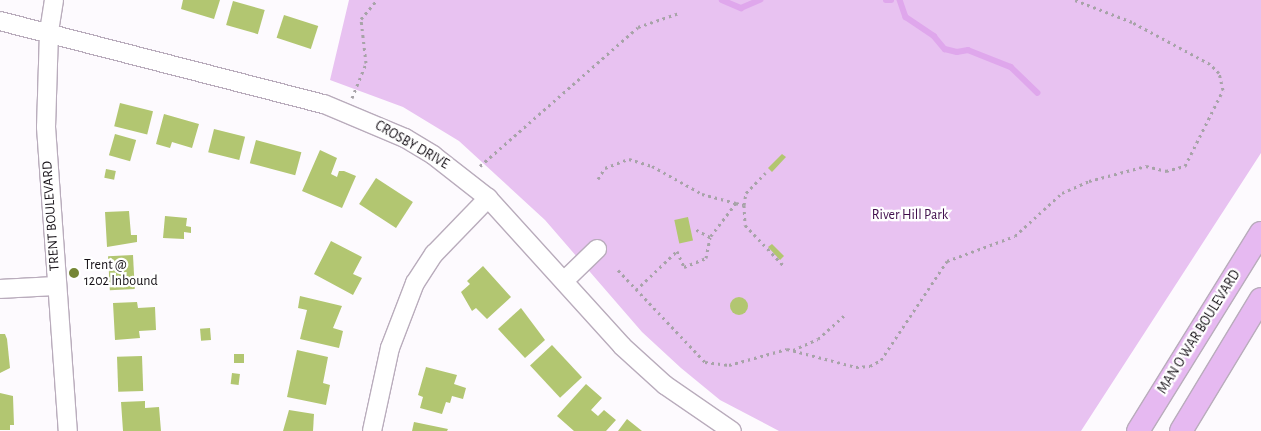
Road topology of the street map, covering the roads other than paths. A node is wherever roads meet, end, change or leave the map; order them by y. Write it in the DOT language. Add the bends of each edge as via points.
graph roads {
  1 [pos="54,0"];
  2 [pos="0,21"];
  3 [pos="49,32"];
  4 [pos="488,198"];
  5 [pos="1261,233"];
  6 [pos="598,249"];
  7 [pos="564,281"];
  8 [pos="56,286"];
  9 [pos="0,289"];
  10 [pos="1261,299"];
  11 [pos="68,431"];
  12 [pos="372,431"];
  13 [pos="732,431"];
  14 [pos="1138,431"];
  15 [pos="1181,431"];
  1 -- 3 [label="street, TRENT BOULEVARD"];
  2 -- 3 [label="street, CROSBY DRIVE"];
  3 -- 4 [label="street, CROSBY DRIVE" via="238,80 357,116 433,155"];
  3 -- 8 [label="street, TRENT BOULEVARD" via="46,127"];
  4 -- 7 [label="street, CROSBY DRIVE"];
  4 -- 12 [label="street" via="434,254 415,283 390,348"];
  5 -- 14 [label="main road, MAN O WAR BOULEVARD"];
  6 -- 7 [label="street"];
  7 -- 13 [label="street, CROSBY DRIVE" via="622,346 665,385"];
  8 -- 9 [label="street"];
  8 -- 11 [label="street, TRENT BOULEVARD"];
  10 -- 15 [label="main road"];
}
